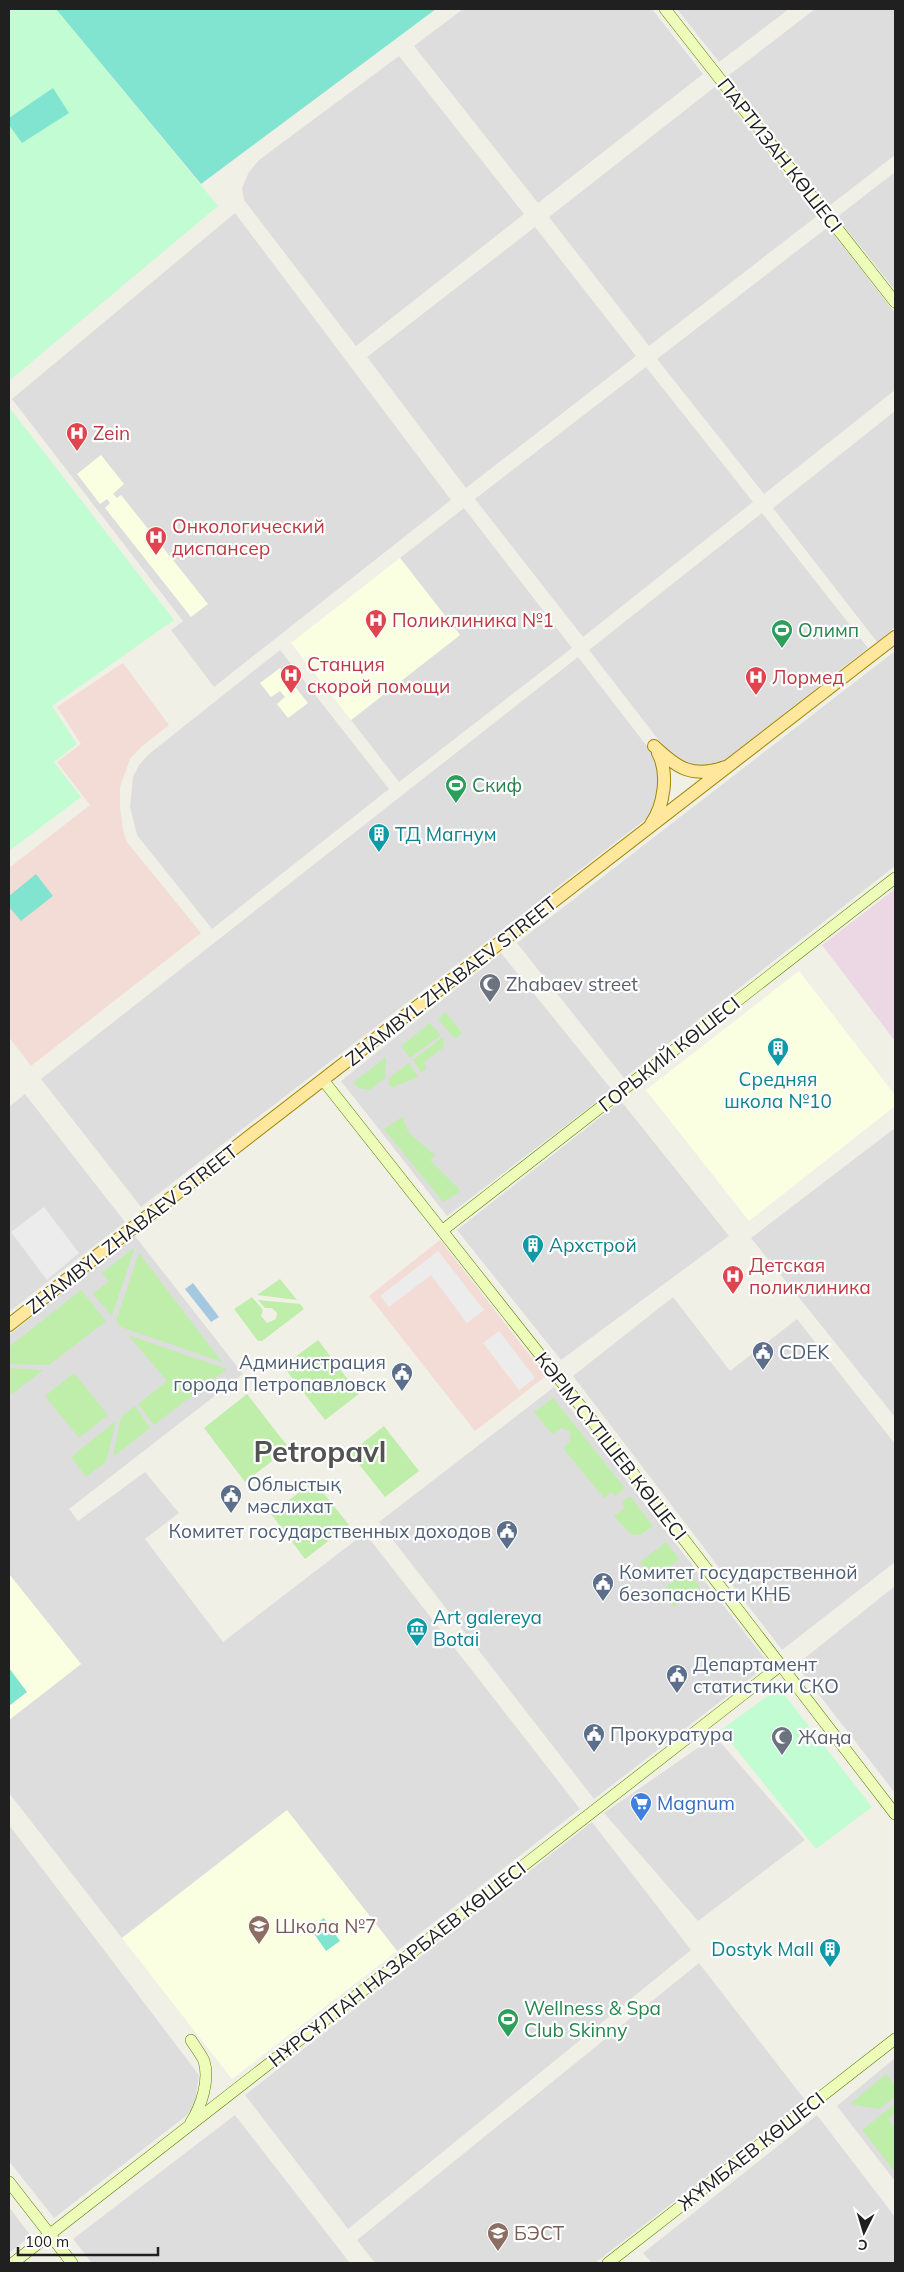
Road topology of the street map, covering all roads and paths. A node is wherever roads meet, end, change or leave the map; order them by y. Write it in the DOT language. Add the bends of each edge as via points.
graph roads {
  1 [pos="665,9"];
  2 [pos="895,302"];
  3 [pos="895,637"];
  4 [pos="735,762"];
  5 [pos="648,829"];
  6 [pos="895,878"];
  7 [pos="323,1080"];
  8 [pos="443,1230"];
  9 [pos="9,1325"];
  10 [pos="781,1665"];
  11 [pos="895,1814"];
  12 [pos="895,2039"];
  13 [pos="191,2040"];
  14 [pos="188,2126"];
  15 [pos="9,2182"];
  16 [pos="49,2235"];
  17 [pos="13,2263"];
  18 [pos="72,2263"];
  19 [pos="608,2263"];
  1 -- 2 [label="main road, ПАРТИЗАН КӨШЕСІ"];
  3 -- 4 [label="main road, ZHAMBYL ZHABAEV STREET"];
  4 -- 5 [label="main road, ZHAMBYL ZHABAEV STREET"];
  4 -- 5 [label="main road" via="714,770 692,771 672,764 654,746 663,764 664,779 659,808"];
  5 -- 7 [label="main road, ZHAMBYL ZHABAEV STREET"];
  6 -- 8 [label="main road, ГОРЬКИЙ КӨШЕСІ"];
  7 -- 8 [label="main road, КӘРІМ СҮТІШЕВ КӨШЕСІ"];
  7 -- 9 [label="main road, ZHAMBYL ZHABAEV STREET"];
  8 -- 10 [label="main road, КӘРІМ СҮТІШЕВ КӨШЕСІ"];
  10 -- 11 [label="main road, КӘРІМ СҮТІШЕВ КӨШЕСІ"];
  10 -- 14 [label="main road, НҰРСҰЛТАН НАЗАРБАЕВ КӨШЕСІ"];
  12 -- 19 [label="main road, ЖҰМБАЕВ КӨШЕСІ"];
  13 -- 14 [label="main road" via="203,2060 205,2074 199,2105"];
  14 -- 16 [label="main road, НҰРСҰЛТАН НАЗАРБАЕВ КӨШЕСІ"];
  15 -- 16 [label="main road"];
  16 -- 17 [label="main road, НҰРСҰЛТАН НАЗАРБАЕВ КӨШЕСІ"];
  16 -- 18 [label="main road"];
}
